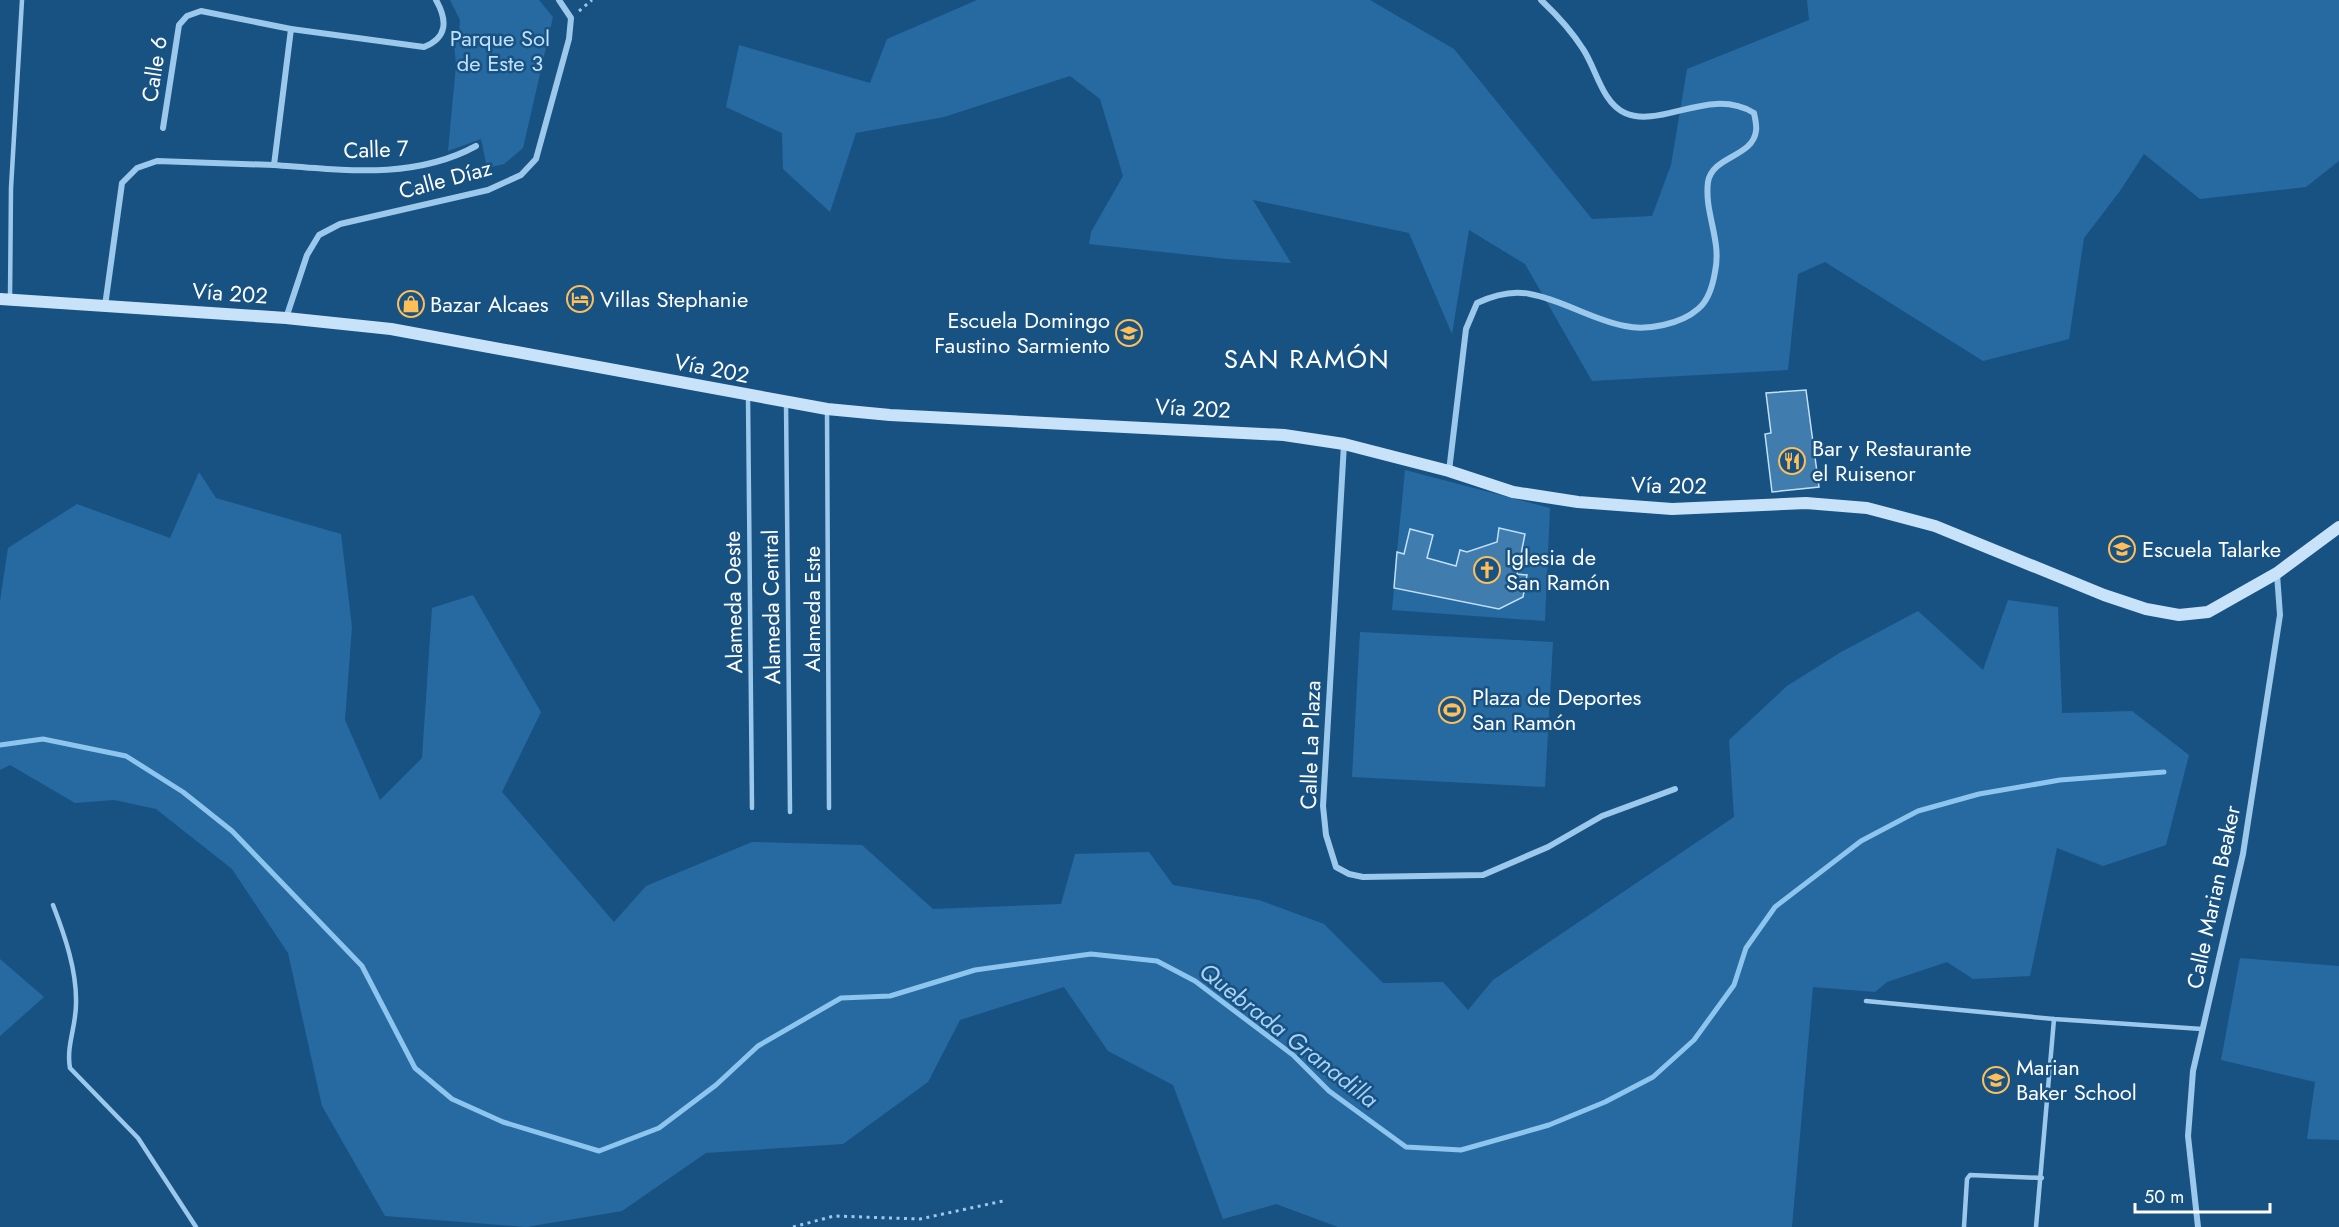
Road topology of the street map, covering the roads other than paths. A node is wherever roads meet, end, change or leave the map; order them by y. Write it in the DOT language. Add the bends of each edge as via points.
graph roads {
  1 [pos="22,0"];
  2 [pos="436,0"];
  3 [pos="559,0"];
  4 [pos="1541,0"];
  5 [pos="291,29"];
  6 [pos="163,128"];
  7 [pos="476,146"];
  8 [pos="274,165"];
  9 [pos="5,299"];
  10 [pos="105,306"];
  11 [pos="286,318"];
  12 [pos="748,396"];
  13 [pos="786,402"];
  14 [pos="827,409"];
  15 [pos="1344,444"];
  16 [pos="1449,471"];
  17 [pos="2339,527"];
  18 [pos="2277,573"];
  19 [pos="1675,789"];
  20 [pos="752,808"];
  21 [pos="829,808"];
  22 [pos="790,812"];
  23 [pos="53,905"];
  24 [pos="1866,1001"];
  25 [pos="2054,1019"];
  26 [pos="2202,1029"];
  27 [pos="2042,1178"];
  28 [pos="196,1227"];
  29 [pos="1964,1227"];
  30 [pos="2036,1227"];
  31 [pos="2198,1227"];
  1 -- 9 [label="lane"];
  2 -- 5 [label="street, Calle 6" via="444,22 442,34 436,43 423,47"];
  3 -- 11 [label="street, Calle Díaz" via="571,18 569,39 536,159 521,175 488,190 340,224 320,235 307,255"];
  4 -- 16 [label="street" via="1567,25 1612,104 1626,114 1647,116 1696,106 1741,105 1754,113 1756,131 1751,142 1718,164 1708,180 1708,200 1718,245 1716,271 1700,308 1681,320 1650,327 1625,326 1528,293 1497,294 1477,303 1466,329"];
  5 -- 6 [label="street, Calle 6" via="201,11 187,16 178,25"];
  5 -- 8 [label="street"];
  7 -- 8 [label="street, Calle 7" via="452,159 370,171"];
  8 -- 10 [label="street, Calle 7" via="157,161 137,168 122,183"];
  9 -- 10 [label="main road, Vía 202"];
  10 -- 11 [label="main road, Vía 202"];
  11 -- 12 [label="main road, Vía 202" via="391,329"];
  12 -- 13 [label="main road, Vía 202"];
  12 -- 20 [label="lane, Alameda Oeste"];
  13 -- 14 [label="main road, Vía 202"];
  13 -- 22 [label="lane, Alameda Central"];
  14 -- 15 [label="main road, Vía 202" via="1263,434"];
  14 -- 21 [label="lane, Alameda Este"];
  15 -- 16 [label="main road, Vía 202"];
  15 -- 19 [label="street, Calle La Plaza" via="1323,806 1326,835 1336,867 1363,877 1483,875 1548,847 1602,816"];
  16 -- 18 [label="main road, Vía 202" via="1513,492 1578,502 1672,509 1806,503 1867,508 1935,526 2104,595 2179,615 2208,612"];
  17 -- 18 [label="main road, Vía 202"];
  18 -- 26 [label="street, Calle Marian Beaker" via="2280,615 2265,722 2243,854"];
  23 -- 28 [label="lane" via="68,944 76,1003 67,1054 70,1068 138,1138"];
  24 -- 25 [label="lane"];
  25 -- 26 [label="lane"];
  25 -- 27 [label="lane"];
  26 -- 31 [label="street, Calle Marian Beaker" via="2193,1071 2188,1136"];
  27 -- 29 [label="lane" via="1970,1175"];
  27 -- 30 [label="lane"];
}
